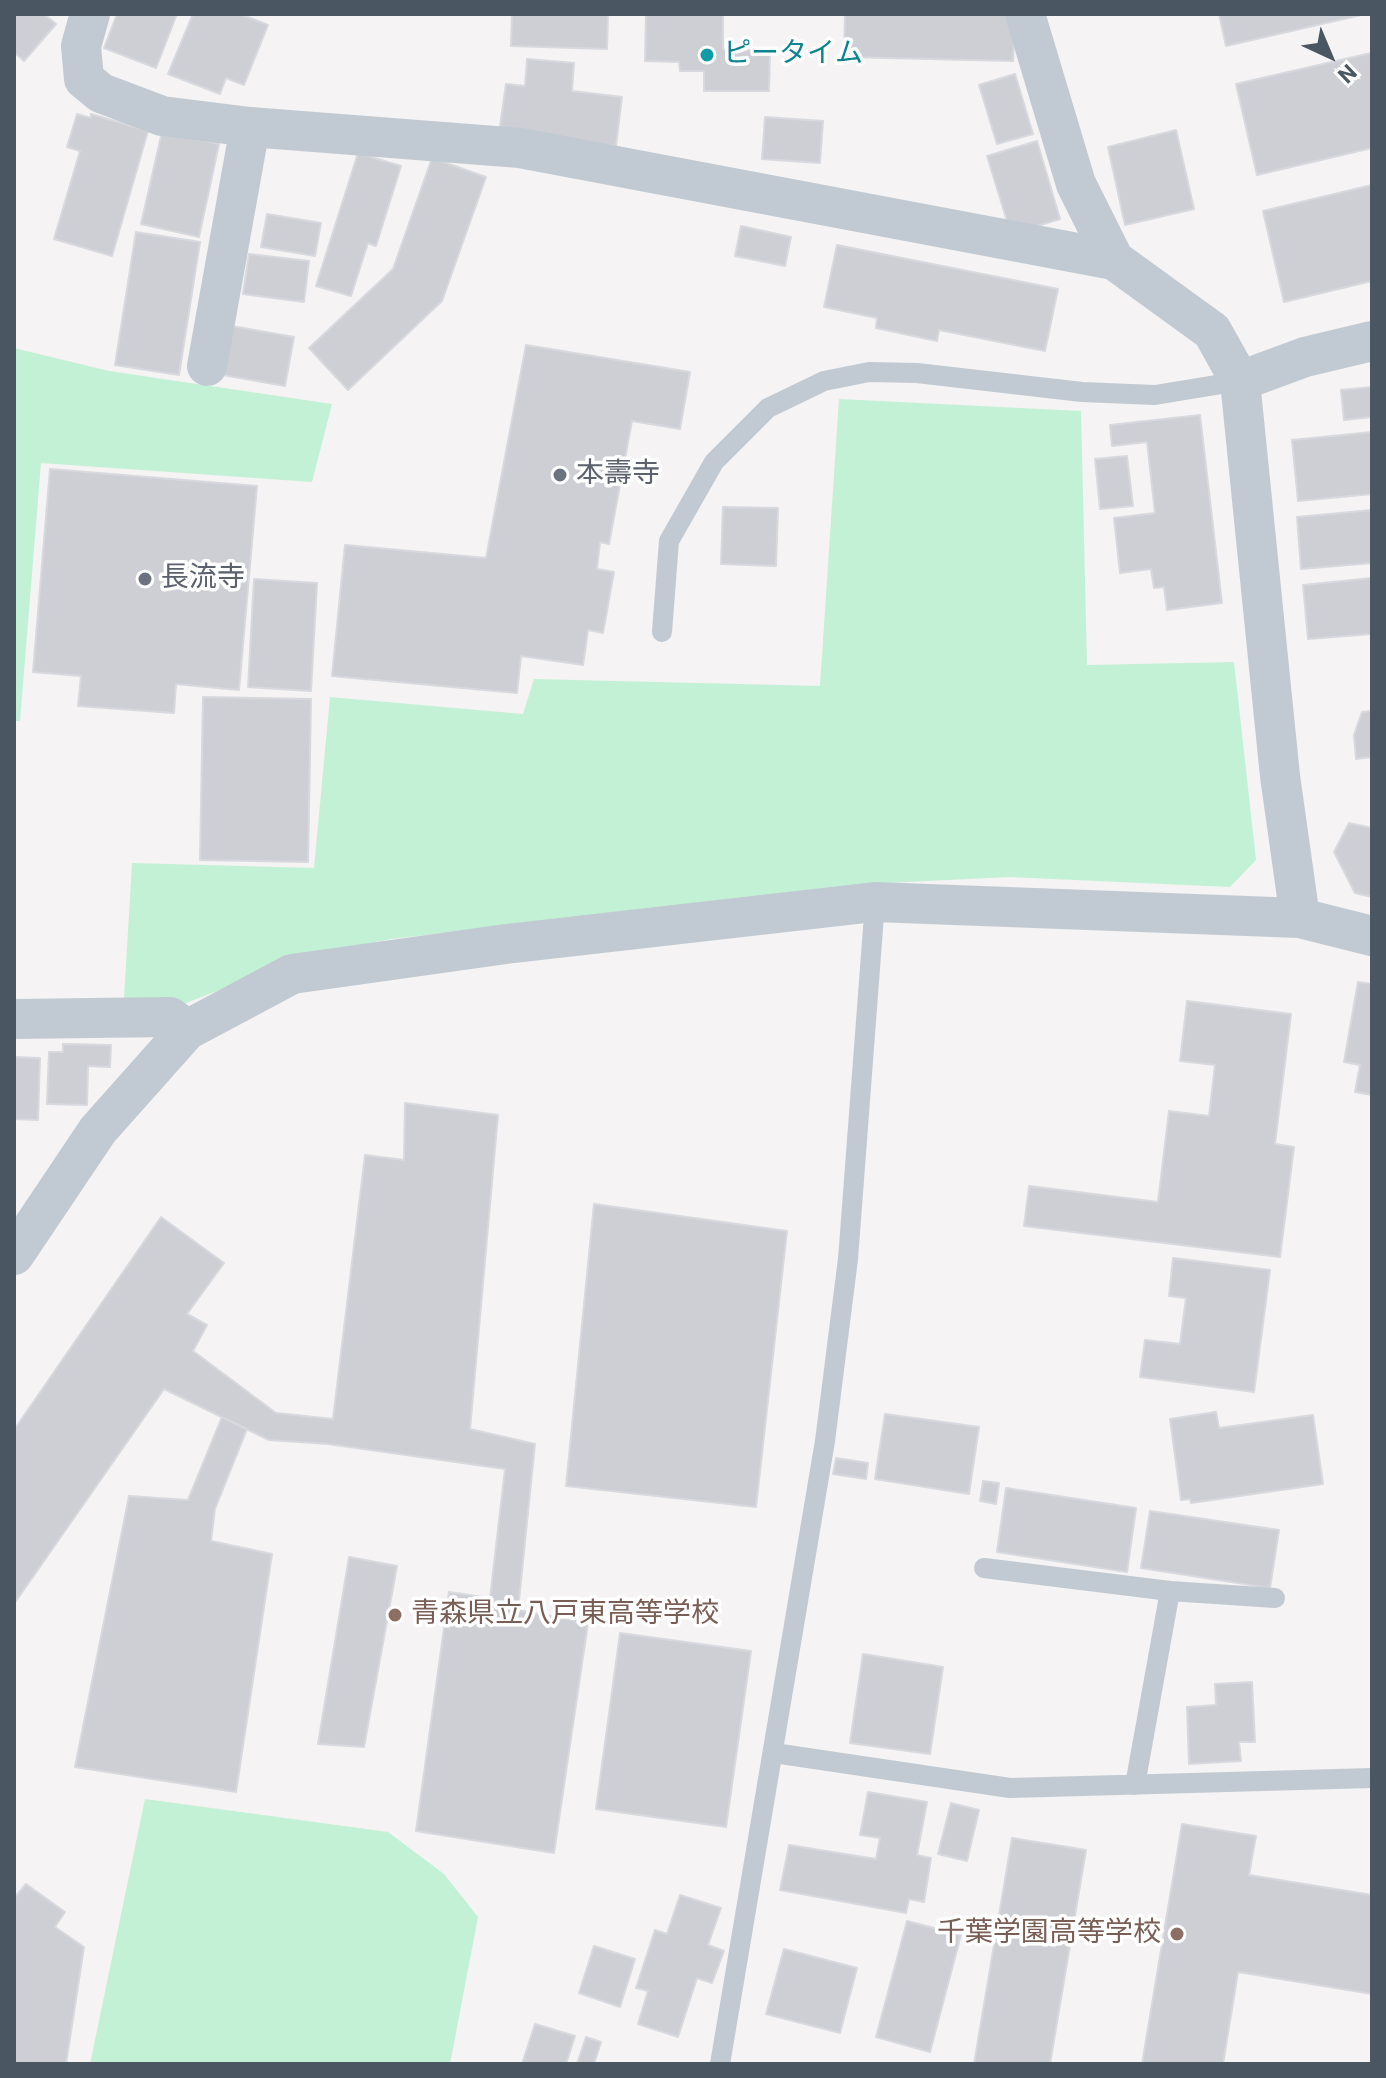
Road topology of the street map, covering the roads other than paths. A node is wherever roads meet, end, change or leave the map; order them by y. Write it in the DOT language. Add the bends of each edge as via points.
graph roads {
  1 [pos="90,14"];
  2 [pos="1025,14"];
  3 [pos="250,127"];
  4 [pos="1114,260"];
  5 [pos="1372,341"];
  6 [pos="207,366"];
  7 [pos="1240,381"];
  8 [pos="662,632"];
  9 [pos="875,902"];
  10 [pos="1300,918"];
  11 [pos="1372,936"];
  12 [pos="14,1019"];
  13 [pos="187,1030"];
  14 [pos="14,1255"];
  15 [pos="984,1568"];
  16 [pos="1170,1591"];
  17 [pos="1275,1598"];
  18 [pos="774,1753"];
  19 [pos="1372,1778"];
  20 [pos="1135,1785"];
  21 [pos="720,2064"];
  1 -- 3 [label="street" via="80,63 84,79 101,93 162,116"];
  2 -- 4 [label="street" via="1076,184"];
  3 -- 4 [label="street" via="520,148"];
  3 -- 6 [label="street"];
  4 -- 7 [label="street" via="1212,331"];
  5 -- 7 [label="street" via="1305,357"];
  7 -- 8 [label="lane" via="1155,395 917,373 869,372 824,381 768,408 714,462 669,541"];
  7 -- 10 [label="street" via="1280,776"];
  9 -- 10 [label="street"];
  9 -- 13 [label="street" via="292,974"];
  9 -- 18 [label="lane" via="848,1259 825,1441"];
  10 -- 11 [label="street"];
  12 -- 13 [label="street" via="170,1017"];
  13 -- 14 [label="street" via="98,1130"];
  15 -- 16 [label="lane"];
  16 -- 17 [label="lane"];
  16 -- 20 [label="lane"];
  18 -- 20 [label="lane" via="1010,1788"];
  18 -- 21 [label="lane"];
  19 -- 20 [label="lane"];
}
